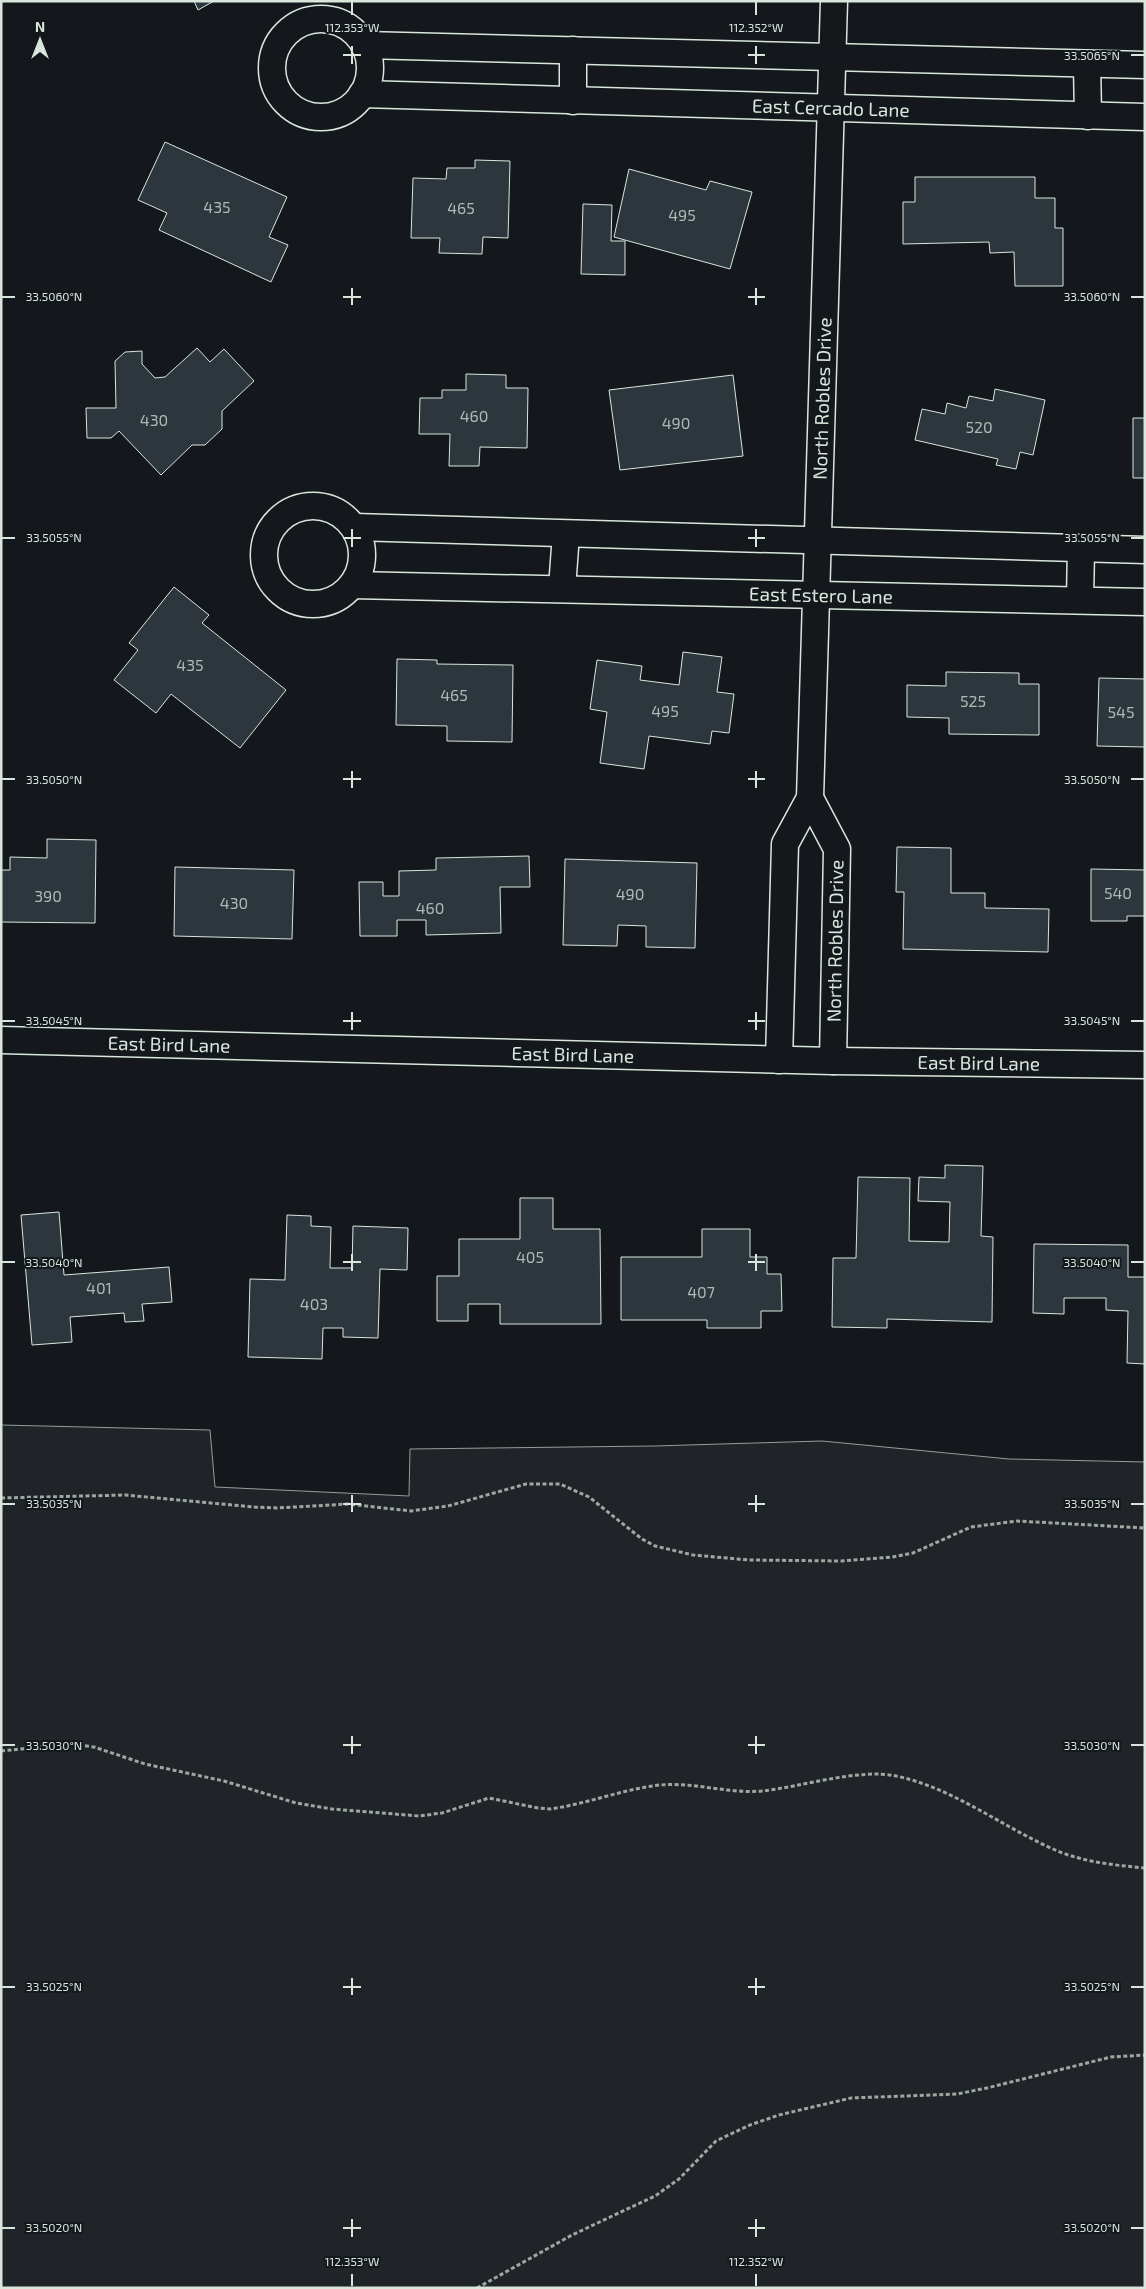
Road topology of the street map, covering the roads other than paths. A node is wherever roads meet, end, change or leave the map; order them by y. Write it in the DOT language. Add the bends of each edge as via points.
graph roads {
  1 [pos="834,1"];
  2 [pos="364,44"];
  3 [pos="573,50"];
  4 [pos="833,57"];
  5 [pos="1087,64"];
  6 [pos="1145,65"];
  7 [pos="362,94"];
  8 [pos="573,100"];
  9 [pos="832,109"];
  10 [pos="1088,116"];
  11 [pos="1145,117"];
  12 [pos="354,527"];
  13 [pos="566,534"];
  14 [pos="818,540"];
  15 [pos="1081,548"];
  16 [pos="1145,550"];
  17 [pos="352,585"];
  18 [pos="562,588"];
  19 [pos="816,594"];
  20 [pos="1080,600"];
  21 [pos="1145,602"];
  22 [pos="810,798"];
  23 [pos="1,1040"];
  24 [pos="779,1060"];
  25 [pos="833,1062"];
  26 [pos="1145,1065"];
  1 -- 4 [label="street, North Robles Drive"];
  2 -- 3 [label="street"];
  2 -- 7 [label="street" via="370,73"];
  2 -- 7 [label="street" via="348,27 325,19 306,21 284,36 276,48 272,67 279,93 288,104 307,115 320,118 339,114"];
  3 -- 4 [label="street"];
  3 -- 8 [label="street"];
  4 -- 5 [label="street"];
  4 -- 9 [label="street, North Robles Drive"];
  5 -- 6 [label="street"];
  5 -- 10 [label="street"];
  7 -- 8 [label="street, East Cercado Lane"];
  8 -- 9 [label="street, East Cercado Lane"];
  9 -- 10 [label="street, East Cercado Lane"];
  9 -- 14 [label="street, North Robles Drive"];
  10 -- 11 [label="street, East Cercado Lane"];
  12 -- 13 [label="street"];
  12 -- 17 [label="street" via="360,538 362,563"];
  12 -- 17 [label="street" via="328,508 296,509 271,529 264,544 264,561 269,577 278,590 292,599 308,604 324,602 339,596"];
  13 -- 14 [label="street"];
  13 -- 18 [label="street"];
  14 -- 15 [label="street"];
  14 -- 19 [label="street, North Robles Drive"];
  15 -- 16 [label="street"];
  15 -- 20 [label="street"];
  17 -- 18 [label="street, East Estero Lane"];
  18 -- 19 [label="street, East Estero Lane"];
  19 -- 20 [label="street, East Estero Lane"];
  19 -- 22 [label="street, North Robles Drive"];
  20 -- 21 [label="street, East Estero Lane"];
  22 -- 24 [label="street, North Robles Drive" via="785,844"];
  22 -- 25 [label="street, North Robles Drive" via="836,848"];
  23 -- 24 [label="street, East Bird Lane"];
  24 -- 25 [label="street, East Bird Lane"];
  25 -- 26 [label="street, East Bird Lane"];
}
